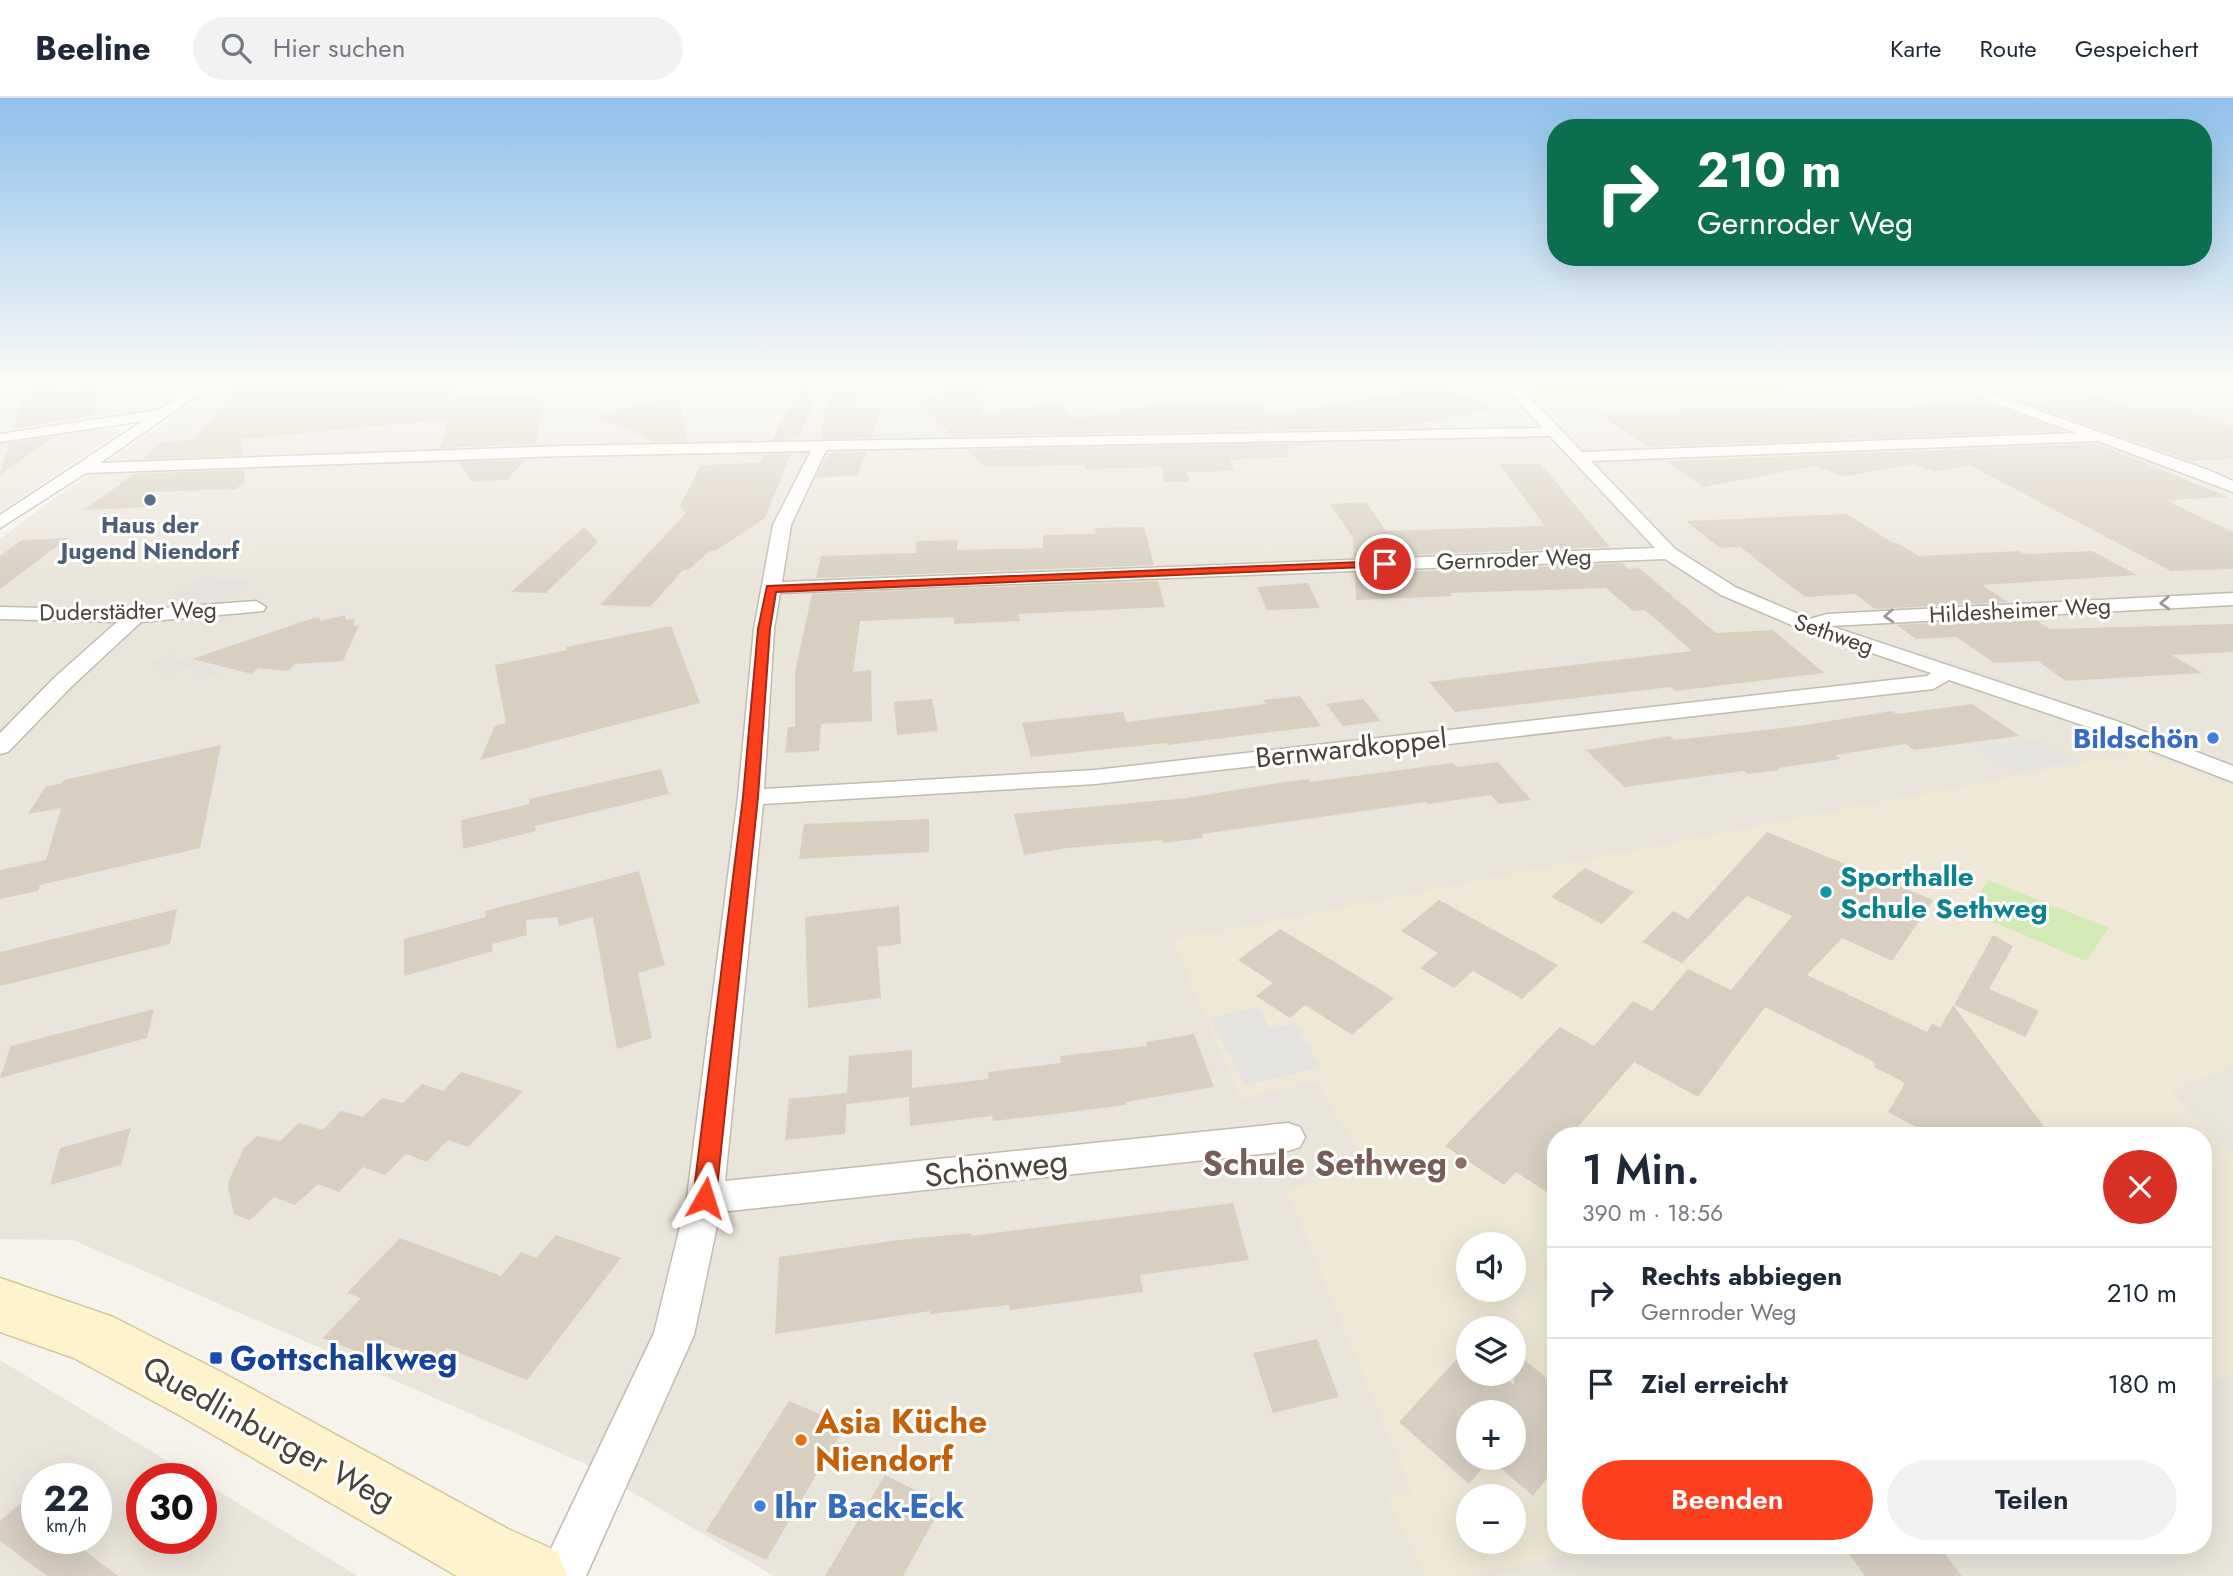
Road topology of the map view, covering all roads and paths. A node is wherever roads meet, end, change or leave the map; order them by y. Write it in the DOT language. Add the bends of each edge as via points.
graph roads {
  1 [pos="112,449"];
  2 [pos="660,449"];
  3 [pos="820,449"];
  4 [pos="1572,449"];
  5 [pos="1787,449"];
  6 [pos="2131,449"];
  7 [pos="1580,457"];
  8 [pos="84,468"];
  9 [pos="2202,473"];
  10 [pos="2233,473"];
  11 [pos="2233,487"];
  12 [pos="0,523"];
  13 [pos="1669,552"];
  14 [pos="771,588"];
  15 [pos="2233,599"];
  16 [pos="256,607"];
  17 [pos="0,613"];
  18 [pos="135,616"];
  19 [pos="1808,625"];
  20 [pos="1946,672"];
  21 [pos="0,747"];
  22 [pos="2233,775"];
  23 [pos="751,797"];
  24 [pos="1288,1137"];
  25 [pos="705,1198"];
  26 [pos="0,1305"];
  27 [pos="494,1568"];
  28 [pos="562,1576"];
  1 -- 8 [label="street"];
  2 -- 8 [label="street"];
  3 -- 14 [label="street" via="782,525"];
  4 -- 7 [label="street, Sethweg"];
  5 -- 7 [label="street"];
  6 -- 9 [label="street"];
  7 -- 13 [label="street, Sethweg"];
  8 -- 12 [label="street"];
  9 -- 10 [label="street"];
  9 -- 11 [label="street"];
  13 -- 14 [label="street, Gernroder Weg"];
  13 -- 19 [label="street, Sethweg" via="1728,590"];
  14 -- 23 [label="street"];
  15 -- 19 [label="street, Hildesheimer Weg, one-way" via="1827,620"];
  16 -- 18 [label="street, Duderstädter Weg"];
  17 -- 18 [label="street, Duderstädter Weg"];
  18 -- 21 [label="street"];
  19 -- 20 [label="street, Sethweg"];
  20 -- 22 [label="street, Sethweg" via="2111,727"];
  20 -- 23 [label="street, Bernwardkoppel" via="1933,682 1095,777"];
  23 -- 25 [label="street"];
  24 -- 25 [label="street, Schönweg"];
  25 -- 28 [label="street" via="674,1335"];
  26 -- 27 [label="street, Quedlinburger Weg" via="92,1337 201,1394"];
}
